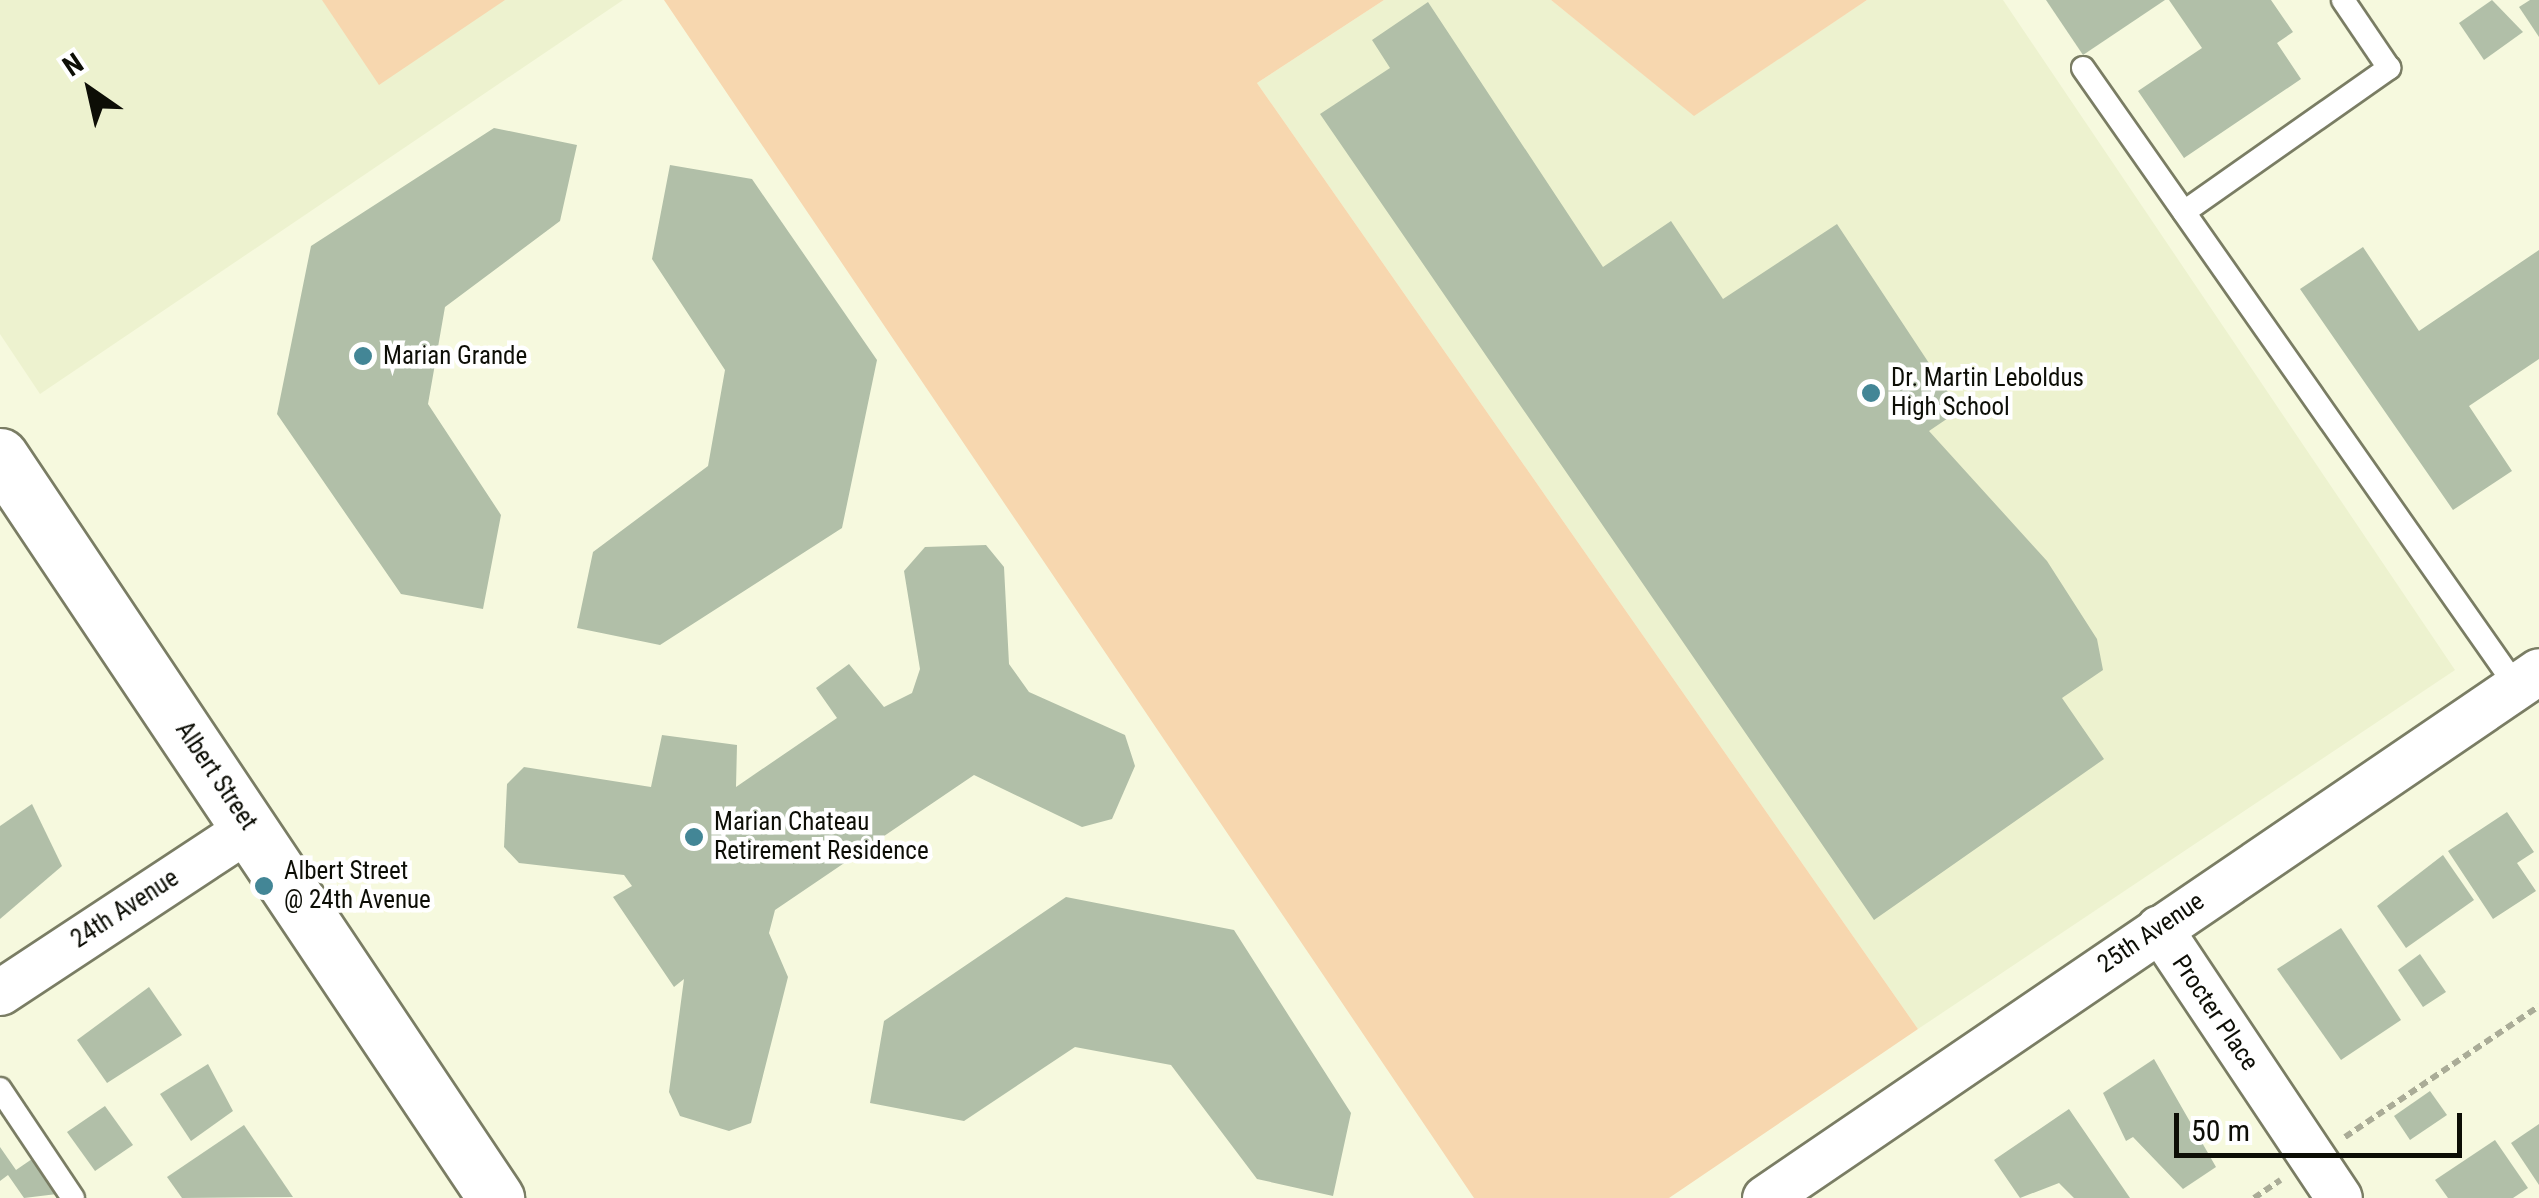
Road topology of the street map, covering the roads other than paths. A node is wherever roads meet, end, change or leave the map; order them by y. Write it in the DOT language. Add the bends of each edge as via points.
graph roads {
  1 [pos="2343,0"];
  2 [pos="2082,68"];
  3 [pos="2184,212"];
  4 [pos="0,456"];
  5 [pos="2528,679"];
  6 [pos="250,827"];
  7 [pos="2158,928"];
  8 [pos="0,992"];
  9 [pos="0,1089"];
  10 [pos="73,1198"];
  11 [pos="496,1198"];
  12 [pos="1765,1198"];
  13 [pos="2339,1198"];
  1 -- 3 [label="lane" via="2390,68"];
  2 -- 3 [label="lane"];
  3 -- 5 [label="lane"];
  4 -- 6 [label="main road, Albert Street"];
  5 -- 7 [label="street, 25th Avenue"];
  6 -- 8 [label="street, 24th Avenue"];
  6 -- 11 [label="main road, Albert Street"];
  7 -- 12 [label="street, 25th Avenue"];
  7 -- 13 [label="street, Procter Place"];
  9 -- 10 [label="lane"];
}
